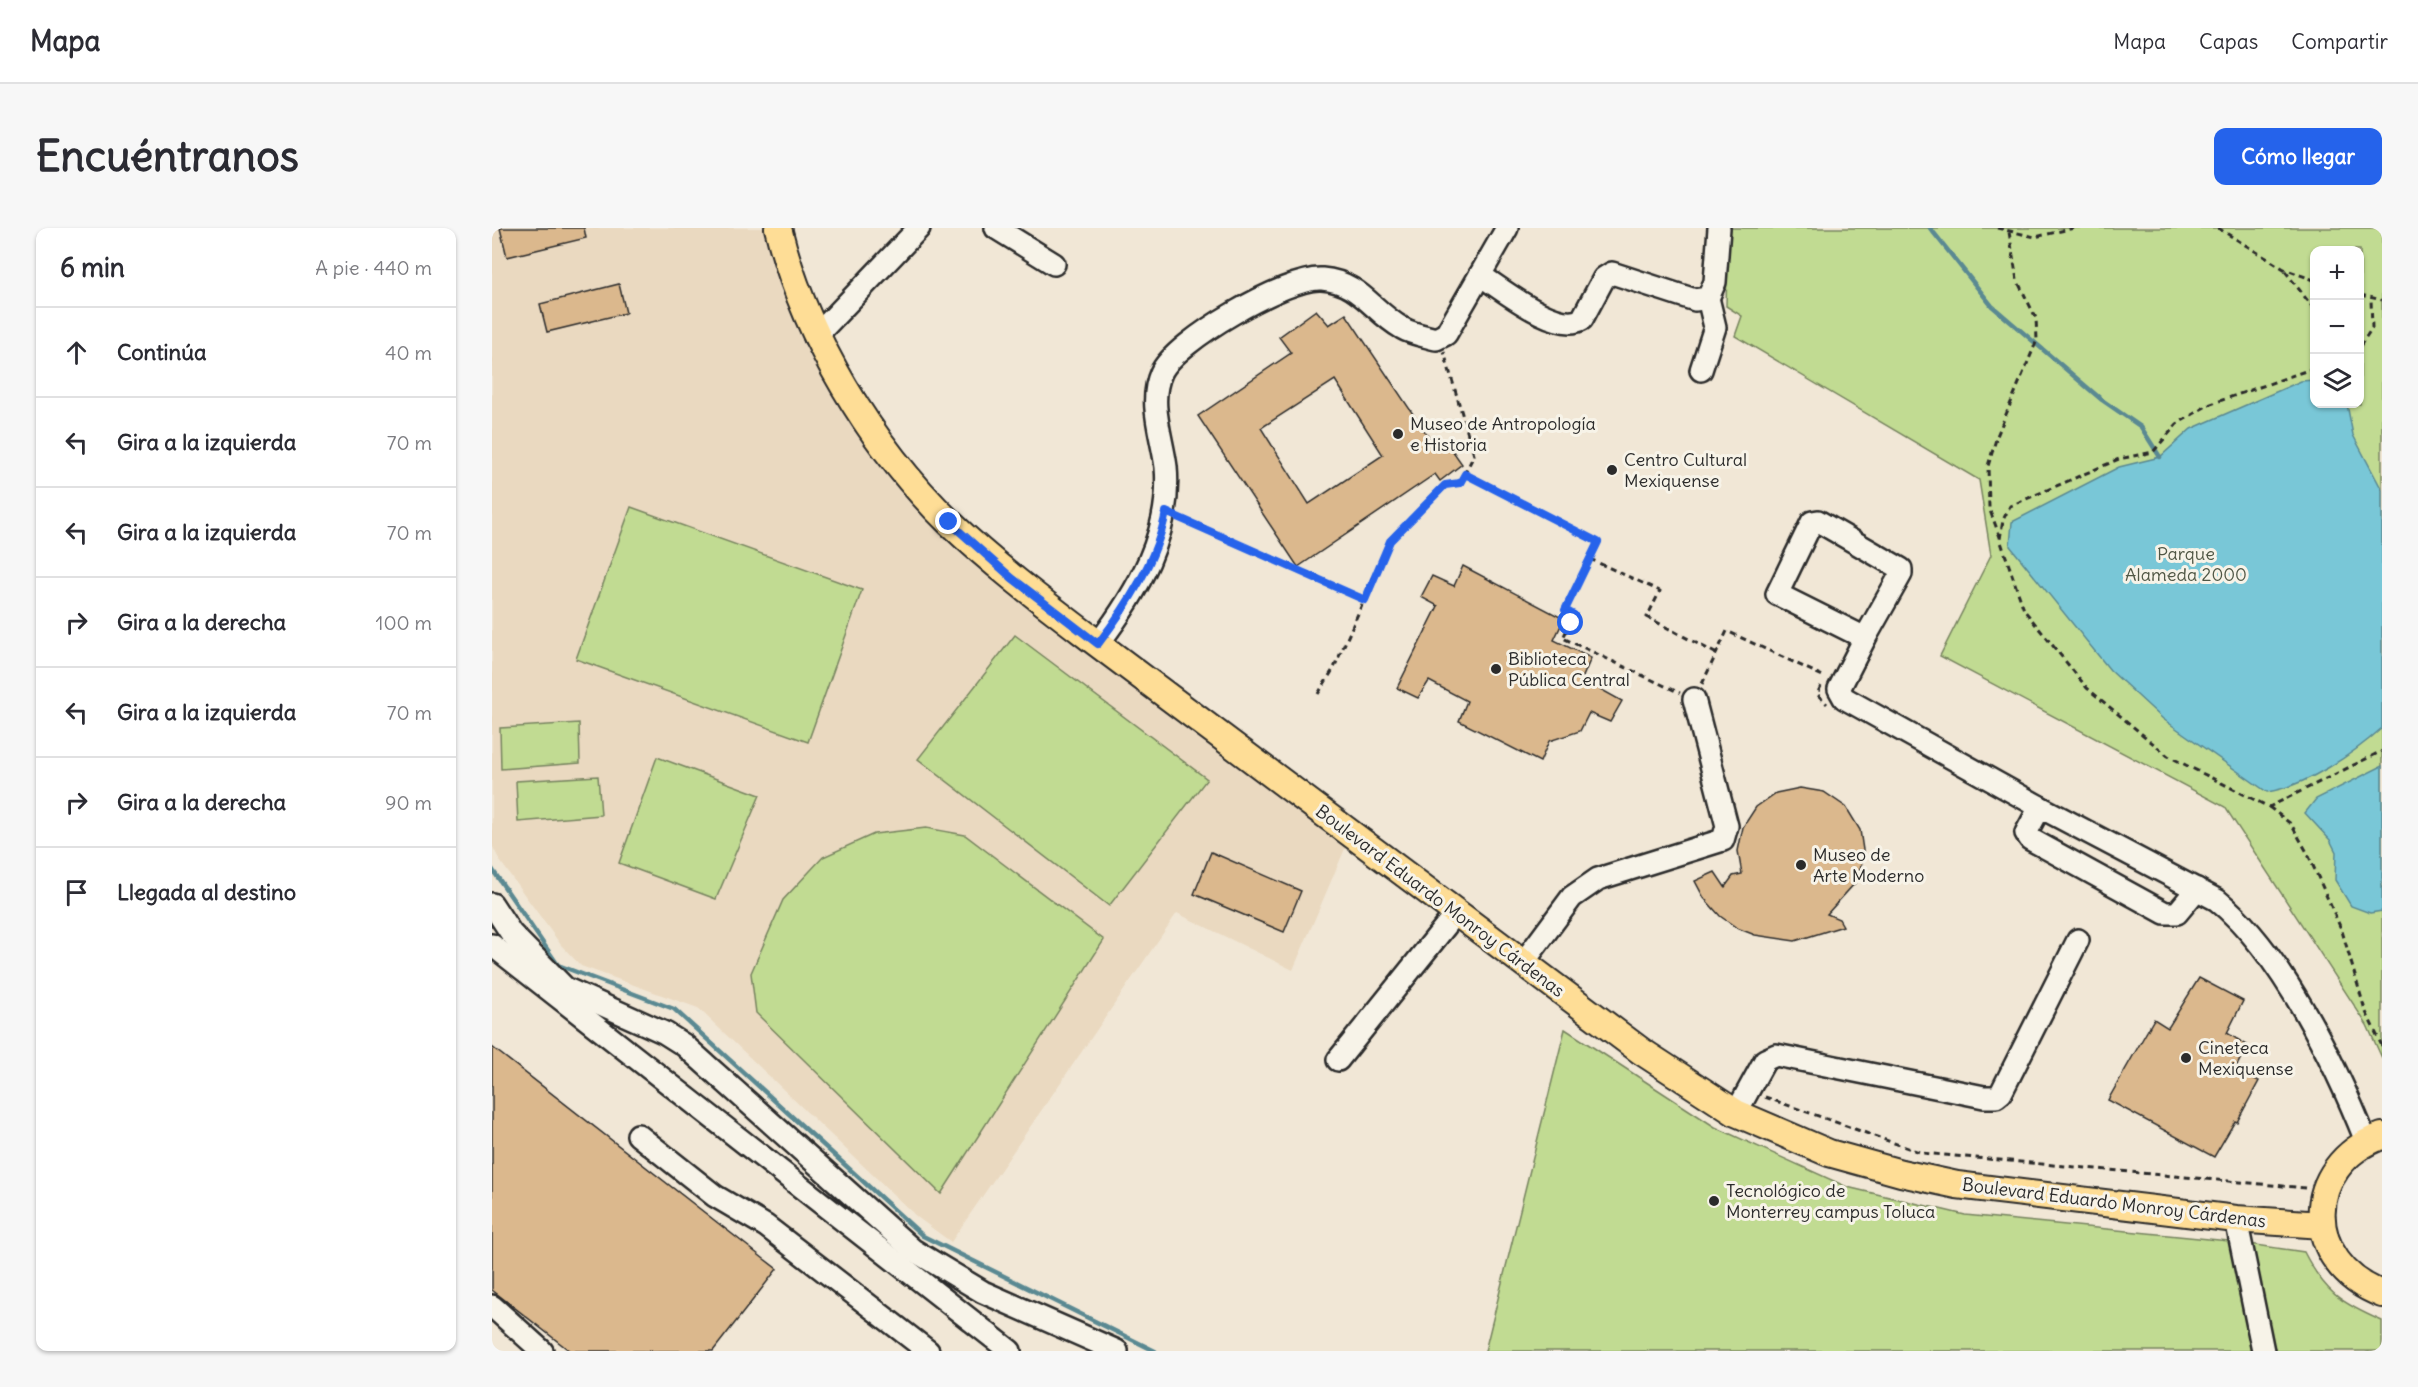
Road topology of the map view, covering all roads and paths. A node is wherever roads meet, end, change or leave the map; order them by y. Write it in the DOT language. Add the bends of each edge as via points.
graph roads {
  1 [pos="778,228"];
  2 [pos="919,228"];
  3 [pos="996,228"];
  4 [pos="1507,228"];
  5 [pos="1719,228"];
  6 [pos="1997,228"];
  7 [pos="2074,228"];
  8 [pos="2218,228"];
  9 [pos="2008,232"];
  10 [pos="1054,264"];
  11 [pos="2284,269"];
  12 [pos="1480,275"];
  13 [pos="2310,278"];
  14 [pos="2364,296"];
  15 [pos="1708,298"];
  16 [pos="2371,299"];
  17 [pos="2382,300"];
  18 [pos="2310,304"];
  19 [pos="815,337"];
  20 [pos="1440,339"];
  21 [pos="2364,340"];
  22 [pos="2310,369"];
  23 [pos="1701,370"];
  24 [pos="1465,474"];
  25 [pos="1166,512"];
  26 [pos="2000,539"];
  27 [pos="1590,559"];
  28 [pos="1365,600"];
  29 [pos="1865,638"];
  30 [pos="1098,644"];
  31 [pos="1717,654"];
  32 [pos="1825,677"];
  33 [pos="1318,694"];
  34 [pos="1694,699"];
  35 [pos="2382,751"];
  36 [pos="2040,807"];
  37 [pos="2269,807"];
  38 [pos="2197,889"];
  39 [pos="492,904"];
  40 [pos="1456,913"];
  41 [pos="2078,940"];
  42 [pos="492,945"];
  43 [pos="1523,963"];
  44 [pos="2382,1046"];
  45 [pos="1338,1060"];
  46 [pos="1764,1097"];
  47 [pos="1736,1113"];
  48 [pos="638,1135"];
  49 [pos="2374,1138"];
  50 [pos="2325,1190"];
  51 [pos="2236,1219"];
  52 [pos="2322,1225"];
  53 [pos="2382,1295"];
  54 [pos="492,1306"];
  55 [pos="542,1351"];
  56 [pos="928,1351"];
  57 [pos="1010,1351"];
  58 [pos="1118,1351"];
  59 [pos="2263,1351"];
  1 -- 19 [label="main road, Boulevard Eduardo Monroy Cárdenas"];
  2 -- 19 [label="lane"];
  3 -- 10 [label="lane"];
  4 -- 12 [label="lane"];
  5 -- 15 [label="lane" via="1715,282"];
  6 -- 9 [label="path"];
  7 -- 9 [label="path" via="2035,237"];
  8 -- 11 [label="path"];
  9 -- 26 [label="path" via="2017,280 2036,318 2037,340 1988,466 1989,508"];
  11 -- 13 [label="path"];
  11 -- 18 [label="path"];
  12 -- 15 [label="lane" via="1545,316 1571,324 1582,320 1604,278 1612,273 1695,300"];
  12 -- 20 [label="lane"];
  14 -- 16 [label="path"];
  15 -- 23 [label="lane" via="1715,327"];
  16 -- 17 [label="path"];
  16 -- 21 [label="path" via="2372,328"];
  19 -- 30 [label="main road, Boulevard Eduardo Monroy Cárdenas" via="870,424 949,522 1012,578"];
  20 -- 24 [label="path" via="1474,455"];
  20 -- 25 [label="lane" via="1402,328 1349,285 1322,279 1286,285 1225,318 1168,362 1161,373 1155,401 1166,466"];
  22 -- 26 [label="path" via="2208,405 2177,424 2153,452 2119,459 2010,506"];
  24 -- 27 [label="path" via="1598,542"];
  24 -- 28 [label="path" via="1460,483 1445,485 1390,541"];
  25 -- 28 [label="path"];
  25 -- 30 [label="lane" via="1136,590"];
  26 -- 37 [label="path" via="2024,610 2087,688 2168,756"];
  27 -- 31 [label="path" via="1660,591 1647,617"];
  27 -- 34 [label="path" via="1565,610 1574,615 1563,638"];
  28 -- 33 [label="path"];
  29 -- 29 [label="lane" via="1901,574 1900,569 1818,520 1812,522 1777,591 1779,597"];
  29 -- 36 [label="lane" via="1841,684 1841,696"];
  30 -- 40 [label="main road, Boulevard Eduardo Monroy Cárdenas"];
  31 -- 32 [label="path" via="1727,631"];
  31 -- 34 [label="path"];
  34 -- 43 [label="lane" via="1728,826 1723,840 1598,879 1572,897"];
  35 -- 37 [label="path"];
  36 -- 38 [label="lane"];
  36 -- 38 [label="lane" via="2026,833 2030,839 2165,913 2177,913"];
  37 -- 44 [label="path" via="2291,824 2307,852 2342,930 2365,1011"];
  38 -- 49 [label="lane" via="2233,913 2283,976"];
  39 -- 58 [label="lane" via="511,933 565,988 684,1045 913,1250 983,1292"];
  40 -- 43 [label="main road, Boulevard Eduardo Monroy Cárdenas"];
  40 -- 45 [label="lane"];
  41 -- 47 [label="lane" via="2001,1093 1996,1096 1984,1097 1776,1055 1766,1060"];
  42 -- 57 [label="lane"];
  43 -- 47 [label="main road, Boulevard Eduardo Monroy Cárdenas" via="1641,1052"];
  46 -- 50 [label="path" via="1922,1153"];
  47 -- 51 [label="main road, Boulevard Eduardo Monroy Cárdenas" via="1829,1153 1912,1176 1957,1185"];
  48 -- 56 [label="lane" via="715,1196 766,1226"];
  49 -- 50 [label="main road" via="2341,1161"];
  50 -- 52 [label="main road"];
  51 -- 52 [label="main road, Boulevard Eduardo Monroy Cárdenas"];
  51 -- 59 [label="lane"];
  52 -- 53 [label="main road" via="2335,1261 2355,1281"];
  54 -- 55 [label="lane"];
}
